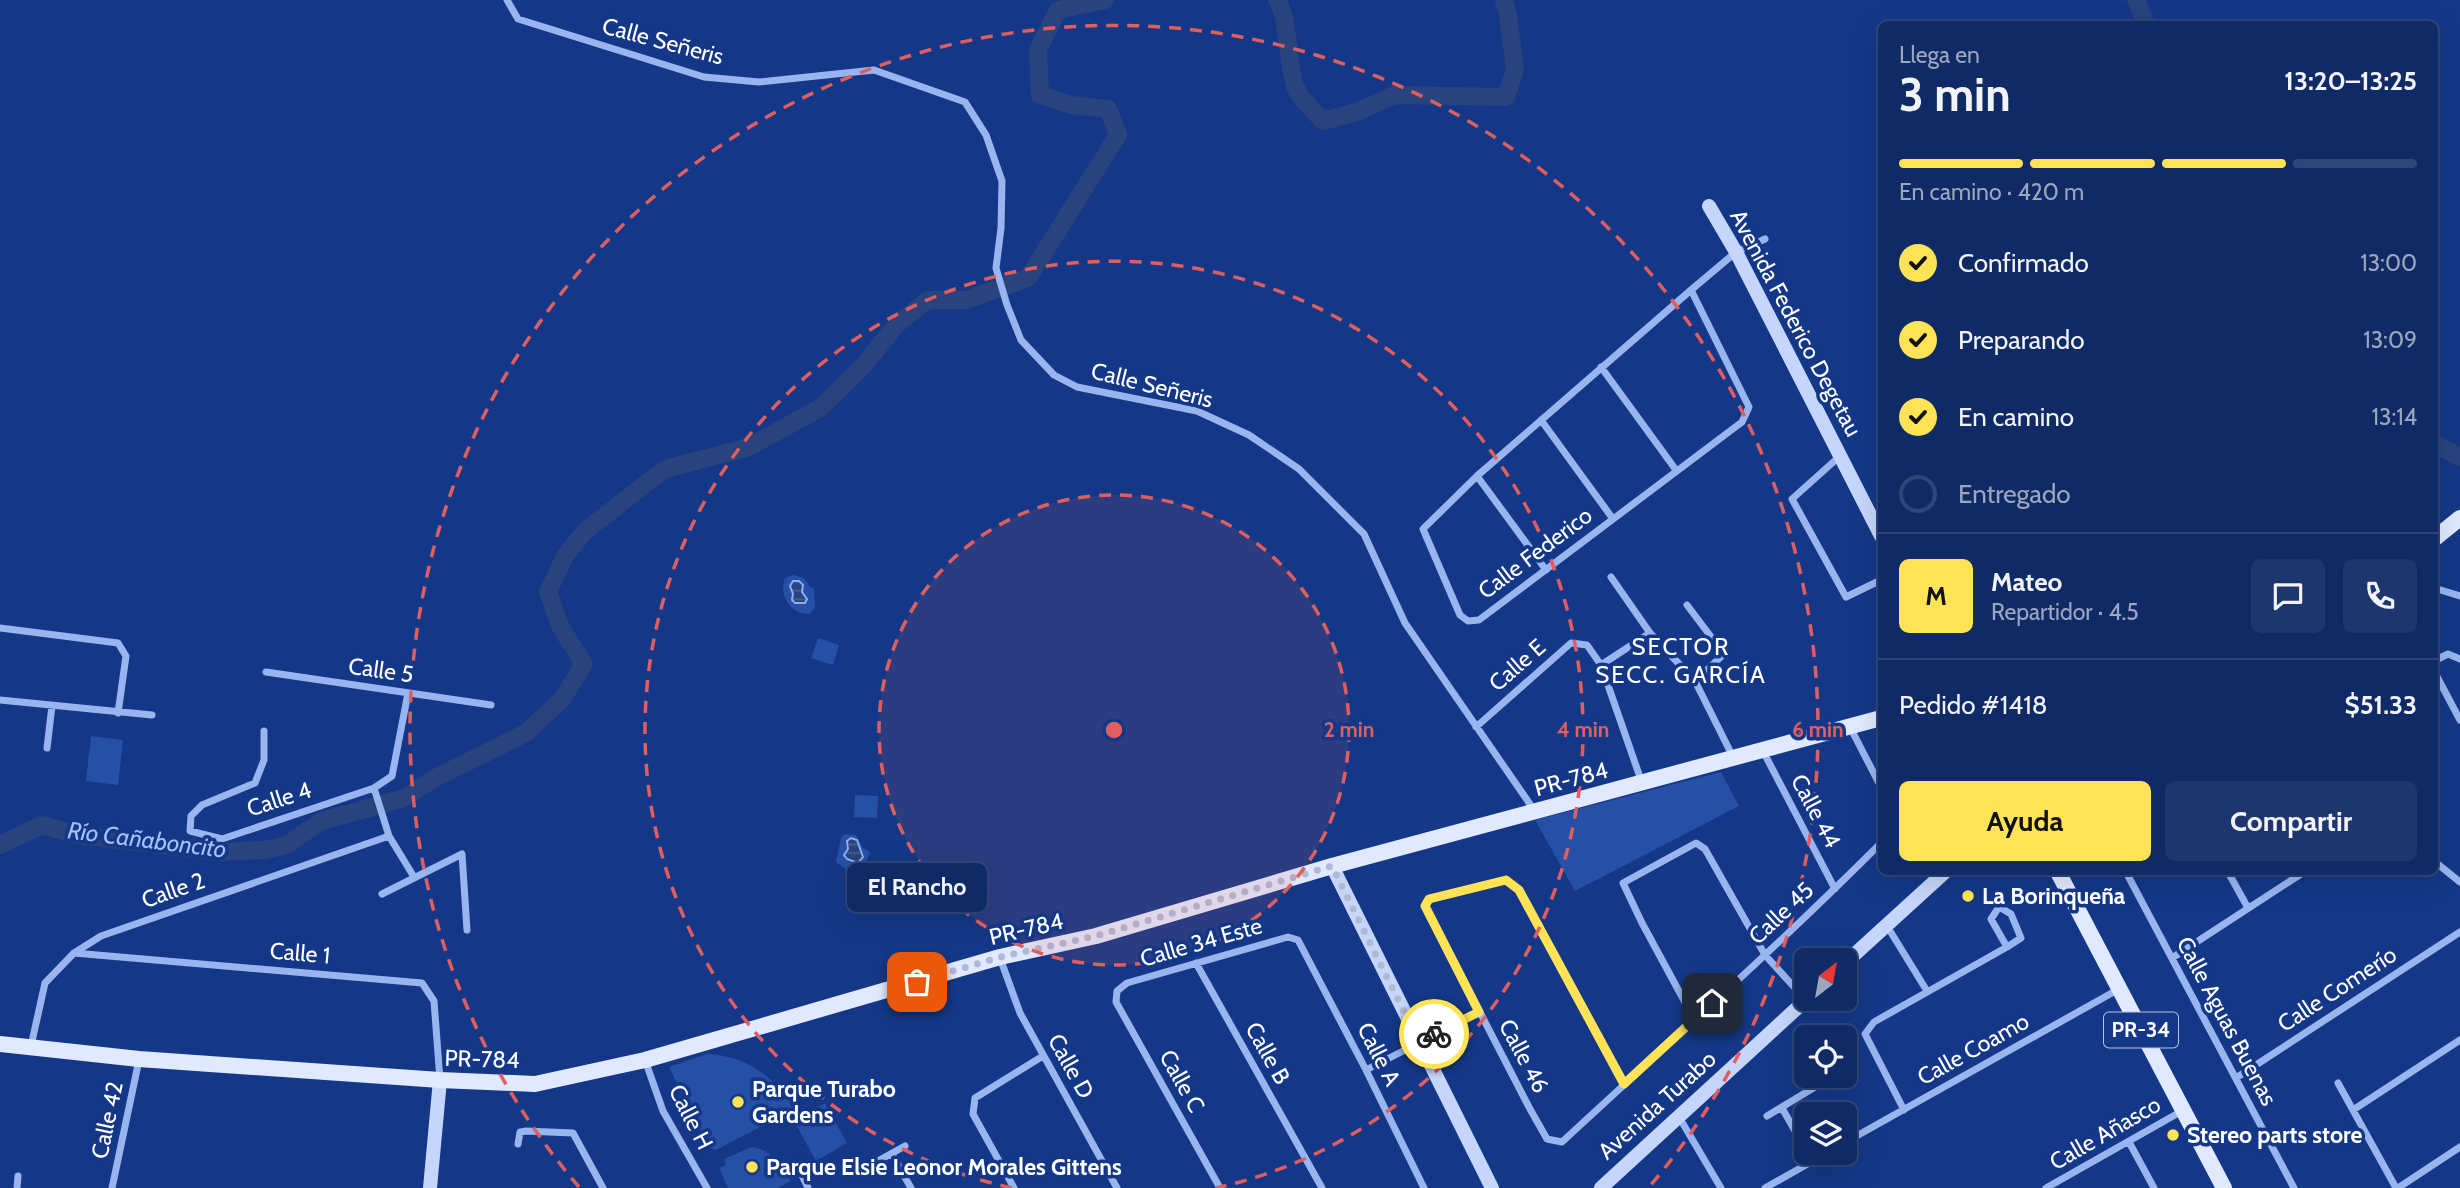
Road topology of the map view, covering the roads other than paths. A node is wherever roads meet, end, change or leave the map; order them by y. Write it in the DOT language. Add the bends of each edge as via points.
graph roads {
  1 [pos="507,0"];
  2 [pos="1709,206"];
  3 [pos="1765,239"];
  4 [pos="1736,253"];
  5 [pos="1691,290"];
  6 [pos="1601,368"];
  7 [pos="1541,420"];
  8 [pos="1840,456"];
  9 [pos="1676,470"];
  10 [pos="1478,476"];
  11 [pos="2460,518"];
  12 [pos="1613,519"];
  13 [pos="1878,530"];
  14 [pos="2440,534"];
  15 [pos="1546,570"];
  16 [pos="1611,577"];
  17 [pos="1878,581"];
  18 [pos="2438,589"];
  19 [pos="2460,596"];
  20 [pos="1686,605"];
  21 [pos="0,628"];
  22 [pos="1650,634"];
  23 [pos="2438,659"];
  24 [pos="2460,659"];
  25 [pos="1601,665"];
  26 [pos="266,671"];
  27 [pos="2438,679"];
  28 [pos="1695,681"];
  29 [pos="408,693"];
  30 [pos="0,700"];
  31 [pos="491,705"];
  32 [pos="52,706"];
  33 [pos="118,713"];
  34 [pos="152,715"];
  35 [pos="1878,719"];
  36 [pos="2460,720"];
  37 [pos="1850,726"];
  38 [pos="1476,727"];
  39 [pos="264,730"];
  40 [pos="47,748"];
  41 [pos="1763,750"];
  42 [pos="1734,758"];
  43 [pos="1878,781"];
  44 [pos="1642,783"];
  45 [pos="374,788"];
  46 [pos="1536,812"];
  47 [pos="388,835"];
  48 [pos="1878,847"];
  49 [pos="2438,864"];
  50 [pos="1332,866"];
  51 [pos="1942,875"];
  52 [pos="2060,875"];
  53 [pos="2128,875"];
  54 [pos="2230,875"];
  55 [pos="2299,875"];
  56 [pos="414,877"];
  57 [pos="2460,882"];
  58 [pos="1835,889"];
  59 [pos="383,894"];
  60 [pos="2248,908"];
  61 [pos="1886,925"];
  62 [pos="467,930"];
  63 [pos="2460,932"];
  64 [pos="1298,940"];
  65 [pos="2007,947"];
  66 [pos="1857,952"];
  67 [pos="74,953"];
  68 [pos="1765,955"];
  69 [pos="1000,957"];
  70 [pos="2172,958"];
  71 [pos="1196,963"];
  72 [pos="1794,987"];
  73 [pos="2119,988"];
  74 [pos="1117,991"];
  75 [pos="1927,991"];
  76 [pos="1794,1011"];
  77 [pos="1479,1012"];
  78 [pos="1695,1019"];
  79 [pos="2460,1040"];
  80 [pos="1419,1042"];
  81 [pos="0,1044"];
  82 [pos="32,1046"];
  83 [pos="1043,1056"];
  84 [pos="139,1059"];
  85 [pos="645,1060"];
  86 [pos="1366,1070"];
  87 [pos="2236,1078"];
  88 [pos="440,1080"];
  89 [pos="2338,1083"];
  90 [pos="1624,1084"];
  91 [pos="1814,1088"];
  92 [pos="1782,1108"];
  93 [pos="1904,1110"];
  94 [pos="2183,1110"];
  95 [pos="2353,1110"];
  96 [pos="1767,1116"];
  97 [pos="1679,1117"];
  98 [pos="1794,1129"];
  99 [pos="1857,1136"];
  100 [pos="1547,1139"];
  101 [pos="2129,1142"];
  102 [pos="518,1144"];
  103 [pos="905,1146"];
  104 [pos="2460,1147"];
  105 [pos="892,1154"];
  106 [pos="876,1161"];
  107 [pos="1806,1165"];
  108 [pos="801,1173"];
  109 [pos="18,1176"];
  110 [pos="2050,1187"];
  111 [pos="17,1188"];
  112 [pos="112,1188"];
  113 [pos="430,1188"];
  114 [pos="603,1188"];
  115 [pos="707,1188"];
  116 [pos="808,1188"];
  117 [pos="911,1188"];
  118 [pos="1014,1188"];
  119 [pos="1117,1188"];
  120 [pos="1220,1188"];
  121 [pos="1322,1188"];
  122 [pos="1424,1188"];
  123 [pos="1492,1188"];
  124 [pos="1601,1188"];
  125 [pos="1721,1188"];
  126 [pos="1765,1188"];
  127 [pos="2154,1188"];
  128 [pos="2224,1188"];
  129 [pos="2294,1188"];
  130 [pos="2397,1188"];
  1 -- 38 [label="street, Calle Señeris" via="518,19 704,77 759,82 874,70 965,103 986,135 1002,181 996,268 1021,340 1054,375 1077,387 1197,411 1248,435 1299,469 1364,534 1405,623"];
  2 -- 4 [label="street, Avenida Federico Degetau"];
  3 -- 4 [label="street, Calle Federico"];
  4 -- 5 [label="street, Calle Federico"];
  4 -- 8 [label="street, Avenida Federico Degetau"];
  5 -- 6 [label="street, Calle Federico"];
  5 -- 9 [label="street, Calle Federico" via="1749,407 1742,422"];
  6 -- 7 [label="street, Calle Federico"];
  6 -- 9 [label="street"];
  7 -- 10 [label="street, Calle Federico"];
  7 -- 12 [label="street"];
  8 -- 13 [label="street, Avenida Federico Degetau"];
  8 -- 17 [label="street" via="1792,499 1846,597"];
  9 -- 12 [label="street, Calle Federico"];
  10 -- 15 [label="street"];
  10 -- 15 [label="street, Calle Federico" via="1423,530 1460,615 1468,621 1479,620"];
  11 -- 14 [label="main road"];
  12 -- 15 [label="street, Calle Federico"];
  16 -- 22 [label="street"];
  18 -- 19 [label="street"];
  20 -- 28 [label="street" via="1724,654"];
  21 -- 33 [label="street" via="118,643 125,656"];
  22 -- 25 [label="street"];
  22 -- 28 [label="street"];
  23 -- 24 [label="street" via="2448,654"];
  25 -- 38 [label="street, Calle E" via="1587,645 1571,643"];
  25 -- 44 [label="street"];
  26 -- 29 [label="street, Calle 5"];
  27 -- 36 [label="street"];
  28 -- 42 [label="street"];
  29 -- 31 [label="street, Calle 5"];
  29 -- 45 [label="street" via="392,776"];
  30 -- 32 [label="street"];
  32 -- 33 [label="street"];
  32 -- 40 [label="street"];
  33 -- 34 [label="street"];
  35 -- 37 [label="main road, PR-784 / PR-784"];
  37 -- 41 [label="main road, PR-784 / PR-784"];
  37 -- 43 [label="street"];
  38 -- 46 [label="street, Calle Señeris"];
  39 -- 45 [label="street, Calle 4" via="264,760 255,783 202,805 191,816 190,831 222,838"];
  41 -- 42 [label="main road, PR-784 / PR-784"];
  41 -- 58 [label="street, Calle 44"];
  42 -- 44 [label="main road, PR-784 / PR-784"];
  44 -- 46 [label="main road, PR-784 / PR-784"];
  45 -- 47 [label="street"];
  46 -- 50 [label="main road, PR-784 / PR-784"];
  47 -- 56 [label="street"];
  47 -- 67 [label="street, Calle 2" via="101,936"];
  48 -- 58 [label="street, Calle 45"];
  49 -- 57 [label="street"];
  50 -- 69 [label="main road, PR-784 / PR-784" via="1096,936"];
  50 -- 80 [label="street"];
  51 -- 61 [label="street"];
  52 -- 73 [label="main road, PR-34"];
  53 -- 70 [label="street, Calle Aguas Buenas"];
  54 -- 60 [label="street"];
  55 -- 60 [label="street"];
  56 -- 59 [label="street"];
  56 -- 62 [label="street" via="462,854"];
  58 -- 68 [label="street, Calle 45"];
  60 -- 70 [label="street"];
  61 -- 66 [label="street"];
  61 -- 75 [label="street"];
  63 -- 87 [label="street, Calle Comerío"];
  64 -- 71 [label="street, Calle 34 Este" via="1288,937"];
  64 -- 86 [label="street, Calle A"];
  65 -- 65 [label="street" via="1991,919 1999,907 2011,915 2021,938"];
  65 -- 75 [label="street"];
  67 -- 82 [label="street, Calle 2" via="45,983"];
  67 -- 88 [label="street, Calle 1" via="422,983 434,1001"];
  68 -- 72 [label="street"];
  68 -- 78 [label="street, Calle 45"];
  68 -- 78 [label="street" via="1705,849 1696,843 1623,883"];
  69 -- 83 [label="street, Calle D" via="1020,1013"];
  69 -- 85 [label="main road, PR-784 / PR-784"];
  70 -- 87 [label="street, Calle Aguas Buenas"];
  71 -- 74 [label="street, Calle 34 Este" via="1127,983"];
  71 -- 121 [label="street, Calle B"];
  73 -- 93 [label="street, Calle Coamo"];
  73 -- 94 [label="main road, PR-34"];
  74 -- 120 [label="street, Calle C" via="1116,1002"];
  75 -- 93 [label="street" via="1874,1022 1865,1034"];
  76 -- 97 [label="street, Avenida Turabo"];
  77 -- 80 [label="street"];
  77 -- 90 [label="street, Calle 46" via="1425,906 1429,899 1506,880 1519,890"];
  77 -- 100 [label="street, Calle 46"];
  78 -- 90 [label="street, Calle 45"];
  79 -- 95 [label="street"];
  80 -- 86 [label="street"];
  80 -- 123 [label="street"];
  81 -- 82 [label="main road, PR-784 / PR-784"];
  82 -- 84 [label="main road, PR-784 / PR-784"];
  83 -- 118 [label="street" via="975,1097 973,1114"];
  83 -- 119 [label="street, Calle D"];
  84 -- 88 [label="main road, PR-784 / PR-784"];
  84 -- 112 [label="street, Calle 42"];
  85 -- 88 [label="main road, PR-784 / PR-784" via="535,1084"];
  85 -- 115 [label="street, Calle H" via="663,1111"];
  86 -- 122 [label="street, Calle A"];
  87 -- 129 [label="street, Calle Aguas Buenas"];
  88 -- 113 [label="street"];
  89 -- 95 [label="street"];
  90 -- 100 [label="street, Calle 45" via="1562,1142"];
  91 -- 92 [label="street"];
  92 -- 96 [label="street"];
  92 -- 98 [label="street"];
  93 -- 99 [label="street, Calle Coamo"];
  94 -- 101 [label="street, Calle Añasco"];
  94 -- 128 [label="main road, PR-34"];
  95 -- 130 [label="street"];
  97 -- 124 [label="street, Avenida Turabo"];
  97 -- 125 [label="street"];
  101 -- 110 [label="street, Calle Añasco"];
  101 -- 127 [label="street"];
  102 -- 114 [label="street" via="520,1132 526,1130 573,1133"];
  103 -- 105 [label="street"];
  104 -- 130 [label="street"];
  105 -- 106 [label="street"];
  105 -- 117 [label="street"];
  107 -- 126 [label="street"];
  108 -- 116 [label="street"];
  109 -- 111 [label="street"];
}
